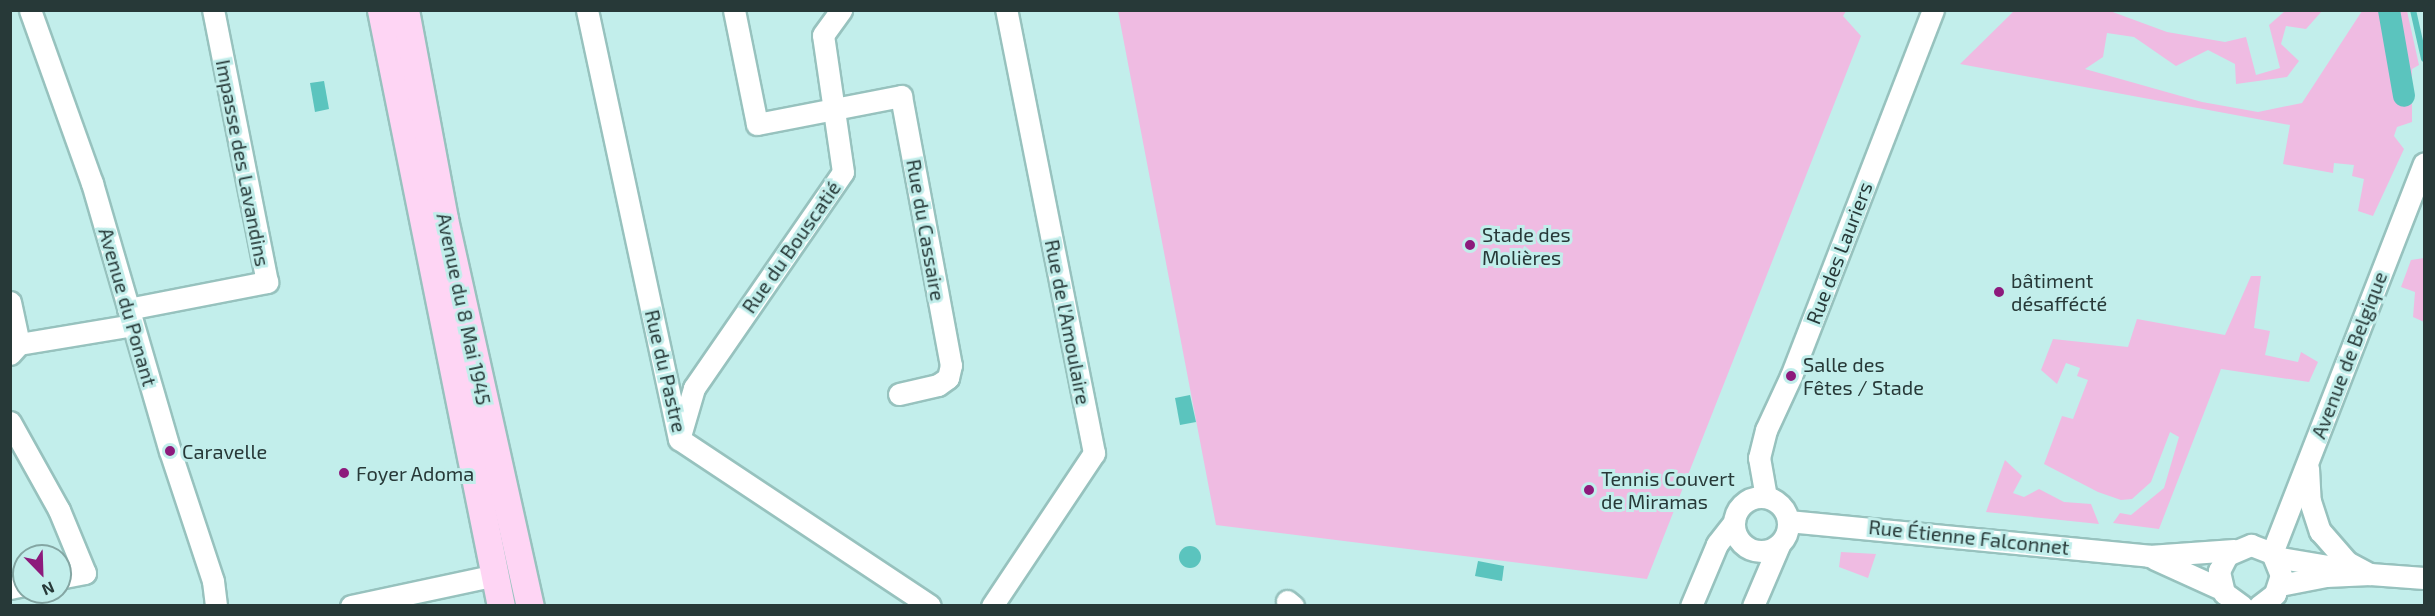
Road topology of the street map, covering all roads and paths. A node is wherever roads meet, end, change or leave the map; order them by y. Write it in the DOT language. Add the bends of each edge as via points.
graph roads {
  1 [pos="30,10"];
  2 [pos="213,10"];
  3 [pos="381,10"];
  4 [pos="405,10"];
  5 [pos="587,10"];
  6 [pos="734,10"];
  7 [pos="841,10"];
  8 [pos="1006,10"];
  9 [pos="1933,10"];
  10 [pos="836,110"];
  11 [pos="2424,164"];
  12 [pos="10,302"];
  13 [pos="130,317"];
  14 [pos="15,349"];
  15 [pos="899,394"];
  16 [pos="10,422"];
  17 [pos="679,439"];
  18 [pos="2308,460"];
  19 [pos="1766,497"];
  20 [pos="2288,509"];
  21 [pos="1788,521"];
  22 [pos="1734,522"];
  23 [pos="1779,545"];
  24 [pos="2238,548"];
  25 [pos="2273,555"];
  26 [pos="2149,556"];
  27 [pos="2370,574"];
  28 [pos="495,575"];
  29 [pos="72,576"];
  30 [pos="2424,579"];
  31 [pos="2280,585"];
  32 [pos="2223,596"];
  33 [pos="216,606"];
  34 [pos="351,606"];
  35 [pos="501,606"];
  36 [pos="530,606"];
  37 [pos="930,606"];
  38 [pos="992,606"];
  39 [pos="1691,606"];
  40 [pos="1753,606"];
  41 [pos="2241,606"];
  42 [pos="2259,606"];
  1 -- 13 [label="street, Avenue du Ponant" via="92,183"];
  2 -- 13 [label="street, Impasse des Lavandins" via="267,282"];
  3 -- 28 [label="main road, Avenue du 8 Mai 1945"];
  4 -- 36 [label="main road, Avenue du 8 Mai 1945" via="444,219"];
  5 -- 17 [label="street, Rue du Pastre"];
  6 -- 10 [label="street" via="757,124"];
  7 -- 10 [label="street, Rue du Bouscatié" via="823,35"];
  8 -- 38 [label="street, Rue de l'Amoulaire" via="1094,453"];
  9 -- 19 [label="street, Rue des Lauriers" via="1791,376 1766,430 1759,458"];
  10 -- 15 [label="street, Rue du Cassaire" via="901,96 951,365 948,378 938,385"];
  10 -- 17 [label="street, Rue du Bouscatié" via="843,172 694,388"];
  11 -- 18 [label="street, Avenue de Belgique"];
  12 -- 14 [label="street"];
  13 -- 14 [label="street"];
  13 -- 33 [label="street, Avenue du Ponant" via="213,581"];
  16 -- 29 [label="street" via="60,510 85,573"];
  17 -- 37 [label="street, Rue du Pastre"];
  18 -- 20 [label="street, Avenue de Belgique"];
  18 -- 27 [label="street" via="2310,501 2320,531 2347,562"];
  19 -- 21 [label="street" via="1781,505"];
  19 -- 22 [label="street" via="1741,505"];
  20 -- 24 [label="street, Avenue de Belgique"];
  20 -- 25 [label="street, Avenue de Belgique"];
  21 -- 23 [label="street"];
  21 -- 26 [label="street, Rue Étienne Falconnet"];
  22 -- 23 [label="street" via="1745,546 1763,551"];
  22 -- 39 [label="street" via="1717,544"];
  23 -- 40 [label="street"];
  24 -- 25 [label="street, Rue Étienne Falconnet" via="2260,547"];
  24 -- 26 [label="street, Rue Étienne Falconnet"];
  24 -- 32 [label="street" via="2222,563"];
  25 -- 27 [label="street"];
  25 -- 31 [label="street" via="2280,566"];
  26 -- 32 [label="street, Rue Étienne Falconnet"];
  27 -- 30 [label="street"];
  27 -- 31 [label="street" via="2326,576"];
  28 -- 34 [label="street"];
  28 -- 35 [label="main road, Avenue du 8 Mai 1945"];
  31 -- 42 [label="street"];
  32 -- 41 [label="street, Rue Étienne Falconnet"];
}
